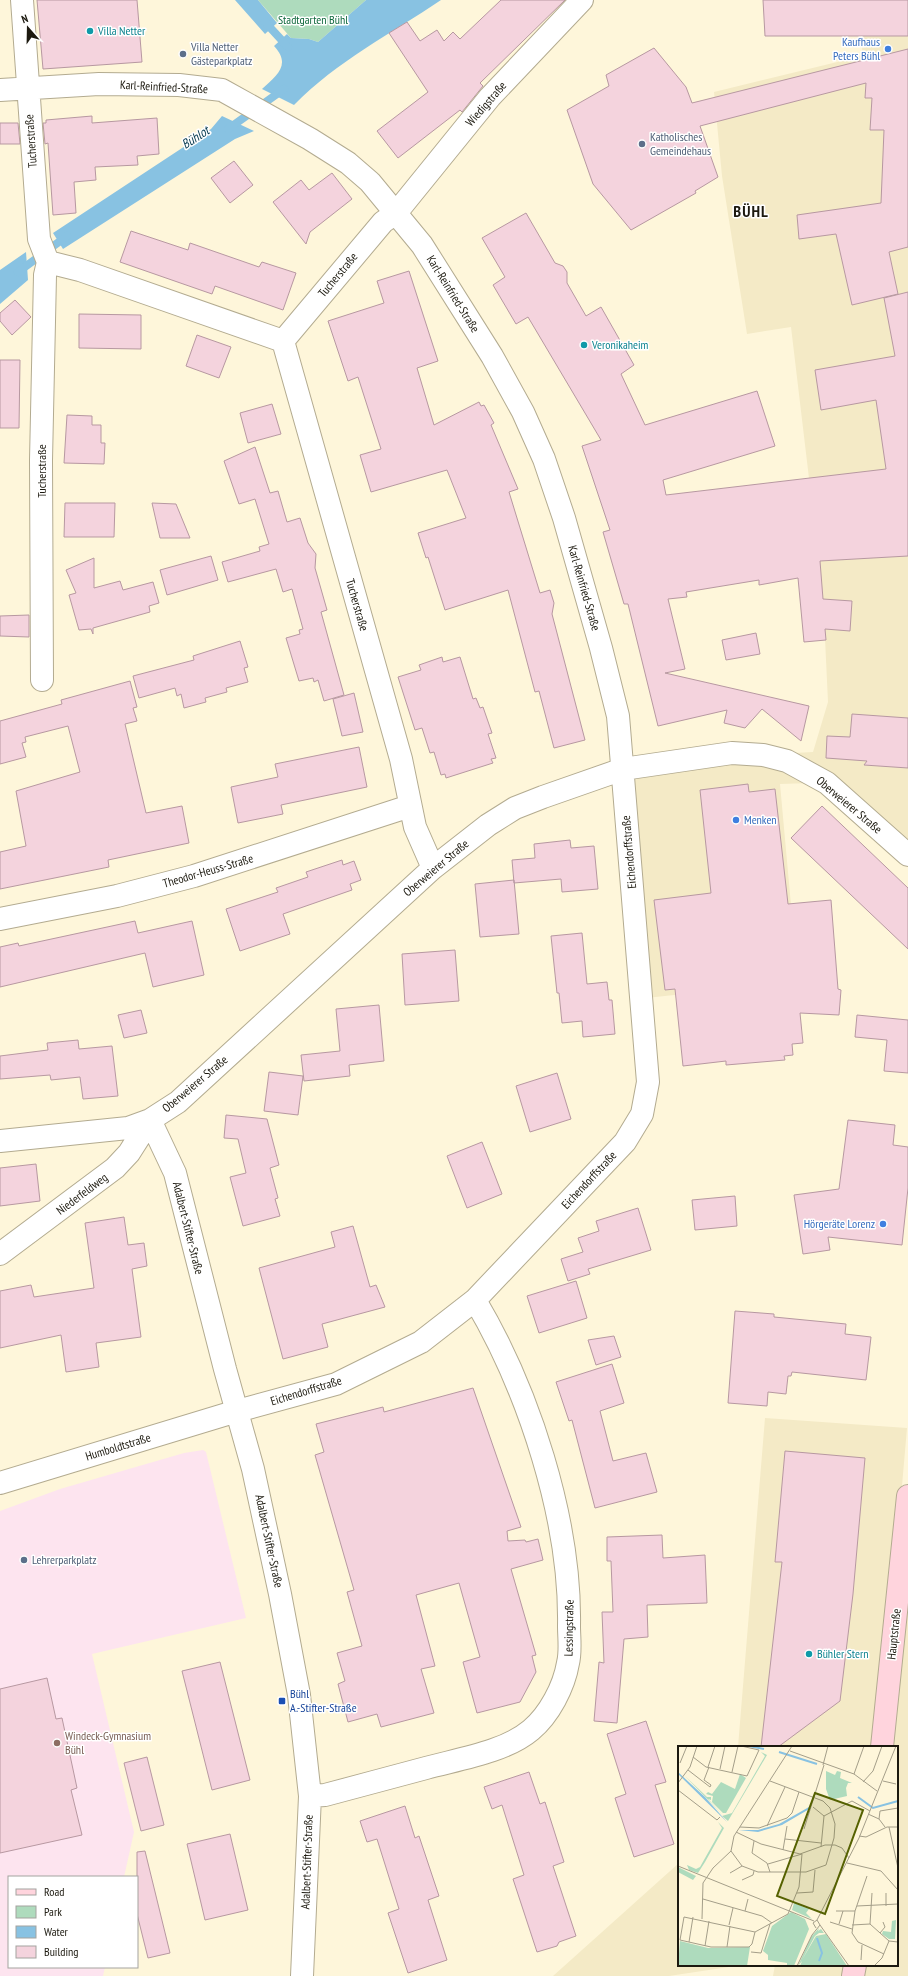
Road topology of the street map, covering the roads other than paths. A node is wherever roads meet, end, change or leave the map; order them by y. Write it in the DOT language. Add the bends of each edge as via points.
graph roads {
  1 [pos="22,0"];
  2 [pos="582,0"];
  3 [pos="28,89"];
  4 [pos="0,90"];
  5 [pos="396,213"];
  6 [pos="52,268"];
  7 [pos="283,341"];
  8 [pos="42,680"];
  9 [pos="623,768"];
  10 [pos="410,806"];
  11 [pos="908,856"];
  12 [pos="433,868"];
  13 [pos="0,919"];
  14 [pos="150,1120"];
  15 [pos="0,1141"];
  16 [pos="0,1254"];
  17 [pos="476,1300"];
  18 [pos="237,1411"];
  19 [pos="0,1483"];
  20 [pos="908,1496"];
  21 [pos="882,1746"];
  22 [pos="310,1796"];
  23 [pos="855,1966"];
  24 [pos="302,1976"];
  25 [pos="854,1976"];
  1 -- 3 [label="street, Tucherstraße"];
  2 -- 5 [label="street, Wiedigstraße" via="490,97"];
  3 -- 4 [label="street, Karl-Reinfried-Straße"];
  3 -- 5 [label="street, Karl-Reinfried-Straße" via="98,84 179,85 222,90 278,120 348,163 370,182"];
  3 -- 6 [label="street, Tucherstraße" via="38,239"];
  5 -- 7 [label="street, Tucherstraße" via="382,222"];
  5 -- 9 [label="street, Karl-Reinfried-Straße" via="422,245 492,356 523,412 544,459 564,518 601,648 618,716"];
  6 -- 7 [label="street"];
  6 -- 8 [label="street, Tucherstraße" via="42,460"];
  7 -- 10 [label="street, Tucherstraße" via="398,751"];
  9 -- 11 [label="street, Oberweierer Straße" via="732,753 788,761 827,783"];
  9 -- 12 [label="street, Oberweierer Straße" via="515,808 488,825"];
  9 -- 17 [label="street, Eichendorffstraße" via="648,1082 642,1114 625,1142"];
  10 -- 12 [label="street, Tucherstraße"];
  10 -- 13 [label="street, Theodor-Heuss-Straße" via="194,876 117,896"];
  12 -- 14 [label="street, Oberweierer Straße" via="178,1102"];
  14 -- 15 [label="street, Oberweierer Straße" via="128,1128"];
  14 -- 16 [label="street, Niederfeldweg" via="129,1153 115,1168"];
  14 -- 18 [label="street, Adalbert-Stifter-Straße" via="175,1173"];
  17 -- 18 [label="street, Eichendorffstraße" via="421,1342 336,1384"];
  17 -- 22 [label="street, Lessingstraße" via="494,1331 526,1409 547,1471 566,1559 570,1594 569,1662 562,1686 532,1729 514,1742 461,1759 325,1795"];
  18 -- 19 [label="street, Humboldtstraße"];
  18 -- 22 [label="street, Adalbert-Stifter-Straße" via="253,1469 280,1594 299,1695"];
  20 -- 21 [label="street, Hauptstraße"];
  22 -- 24 [label="street, Adalbert-Stifter-Straße"];
  23 -- 25 [label="street"];
}
